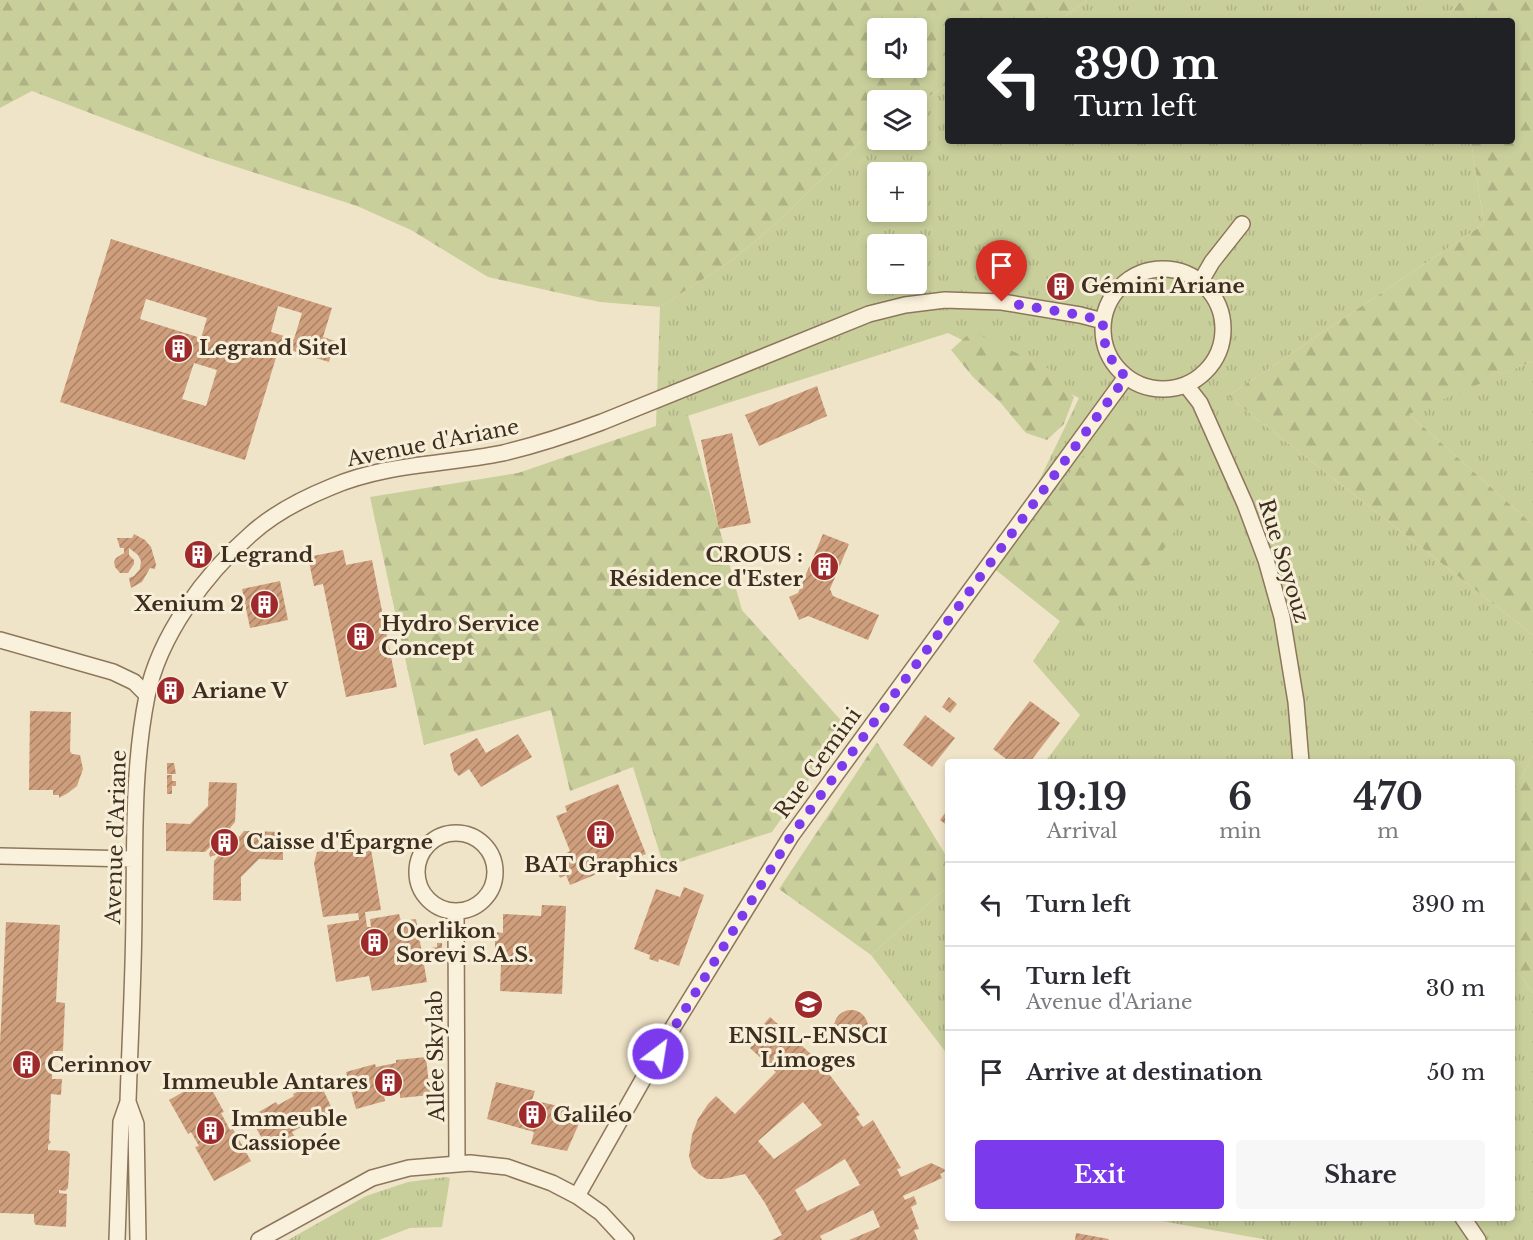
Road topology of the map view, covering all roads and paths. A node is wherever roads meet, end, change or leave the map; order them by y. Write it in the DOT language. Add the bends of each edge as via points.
graph roads {
  1 [pos="1242,224"];
  2 [pos="1201,281"];
  3 [pos="1103,321"];
  4 [pos="1126,377"];
  5 [pos="1186,385"];
  6 [pos="0,640"];
  7 [pos="147,694"];
  8 [pos="1301,759"];
  9 [pos="0,856"];
  10 [pos="134,859"];
  11 [pos="456,911"];
  12 [pos="128,1102"];
  13 [pos="457,1164"];
  14 [pos="577,1196"];
  15 [pos="1465,1221"];
  16 [pos="117,1240"];
  17 [pos="138,1240"];
  18 [pos="259,1240"];
  19 [pos="626,1240"];
  20 [pos="1478,1240"];
  1 -- 2 [label="street"];
  2 -- 3 [label="street" via="1172,269 1140,273 1115,292"];
  2 -- 5 [label="street" via="1220,306 1223,337 1211,366"];
  3 -- 4 [label="street" via="1107,352"];
  3 -- 7 [label="street, Avenue d'Ariane" via="1002,302 945,300 887,309 566,435 503,453 399,467 330,488 290,507 252,532 213,571 158,658"];
  4 -- 5 [label="street" via="1155,389"];
  4 -- 14 [label="street, Rue Gemini" via="791,836 668,1037"];
  5 -- 8 [label="street, Rue Soyouz" via="1200,403 1266,560 1282,617"];
  6 -- 7 [label="street" via="112,672 134,682"];
  7 -- 10 [label="street, Avenue d'Ariane" via="138,754"];
  9 -- 10 [label="street"];
  10 -- 12 [label="street, Avenue d'Ariane"];
  11 -- 11 [label="street" via="444,909 425,897 417,875 422,852 442,836 454,834 466,835 488,850 494,874 492,886 478,904"];
  11 -- 13 [label="street, Allée Skylab"];
  12 -- 16 [label="street, Avenue d'Ariane" via="121,1122"];
  12 -- 17 [label="street, Avenue d'Ariane" via="136,1124"];
  13 -- 14 [label="street" via="507,1167"];
  13 -- 18 [label="street" via="409,1168 372,1178"];
  14 -- 19 [label="street"];
  15 -- 20 [label="street"];
}
